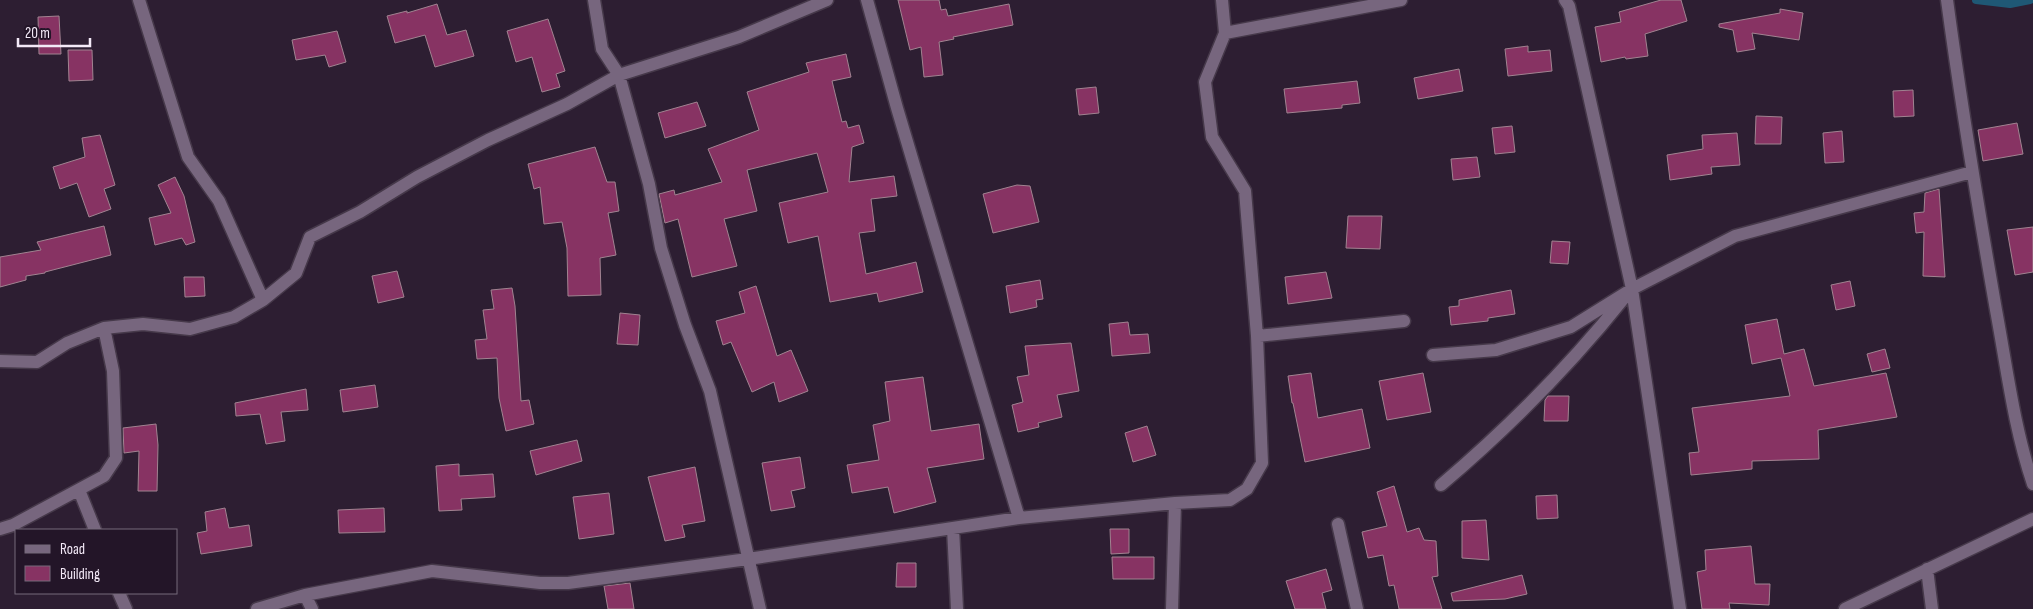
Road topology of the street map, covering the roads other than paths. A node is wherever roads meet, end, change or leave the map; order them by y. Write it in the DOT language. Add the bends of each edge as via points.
graph roads {
  1 [pos="139,0"];
  2 [pos="594,0"];
  3 [pos="828,0"];
  4 [pos="867,0"];
  5 [pos="1222,0"];
  6 [pos="1401,0"];
  7 [pos="1565,0"];
  8 [pos="1947,0"];
  9 [pos="1225,33"];
  10 [pos="619,74"];
  11 [pos="1972,172"];
  12 [pos="1632,289"];
  13 [pos="263,300"];
  14 [pos="1404,321"];
  15 [pos="104,328"];
  16 [pos="1257,336"];
  17 [pos="1433,355"];
  18 [pos="0,362"];
  19 [pos="2033,484"];
  20 [pos="1441,485"];
  21 [pos="79,490"];
  22 [pos="1175,503"];
  23 [pos="1019,518"];
  24 [pos="2033,519"];
  25 [pos="1338,524"];
  26 [pos="953,528"];
  27 [pos="0,529"];
  28 [pos="95,529"];
  29 [pos="748,559"];
  30 [pos="1927,569"];
  31 [pos="119,594"];
  32 [pos="305,595"];
  33 [pos="126,609"];
  34 [pos="257,609"];
  35 [pos="312,609"];
  36 [pos="760,609"];
  37 [pos="957,609"];
  38 [pos="1172,609"];
  39 [pos="1357,609"];
  40 [pos="1680,609"];
  41 [pos="1845,609"];
  42 [pos="1932,609"];
  1 -- 13 [label="street" via="188,156 219,201"];
  2 -- 10 [label="street" via="602,49"];
  3 -- 10 [label="street" via="739,37"];
  4 -- 23 [label="street"];
  5 -- 9 [label="street"];
  6 -- 9 [label="street"];
  7 -- 12 [label="street" via="1569,6"];
  8 -- 11 [label="street"];
  9 -- 16 [label="street" via="1205,82 1212,137 1245,191"];
  10 -- 13 [label="street" via="567,104 417,177 360,212 310,237 296,273"];
  10 -- 29 [label="street" via="649,184 661,248 710,391"];
  11 -- 12 [label="street" via="1736,236"];
  11 -- 19 [label="street" via="2021,449"];
  12 -- 17 [label="street" via="1571,328 1496,350"];
  12 -- 20 [label="street" via="1557,377"];
  12 -- 40 [label="street"];
  13 -- 15 [label="street" via="234,317 190,329 142,324"];
  14 -- 16 [label="street"];
  15 -- 18 [label="street" via="67,343 37,362"];
  15 -- 21 [label="street" via="113,371 116,458 104,476"];
  16 -- 22 [label="street" via="1262,464 1247,489 1230,500"];
  21 -- 27 [label="street"];
  21 -- 28 [label="street"];
  22 -- 23 [label="street"];
  22 -- 38 [label="street"];
  23 -- 26 [label="street"];
  24 -- 30 [label="street"];
  25 -- 39 [label="street"];
  26 -- 29 [label="street"];
  26 -- 37 [label="street"];
  29 -- 32 [label="street" via="557,584 432,571"];
  29 -- 36 [label="street"];
  30 -- 41 [label="street"];
  30 -- 42 [label="street"];
  31 -- 33 [label="street"];
  32 -- 34 [label="street"];
  32 -- 35 [label="street"];
}
